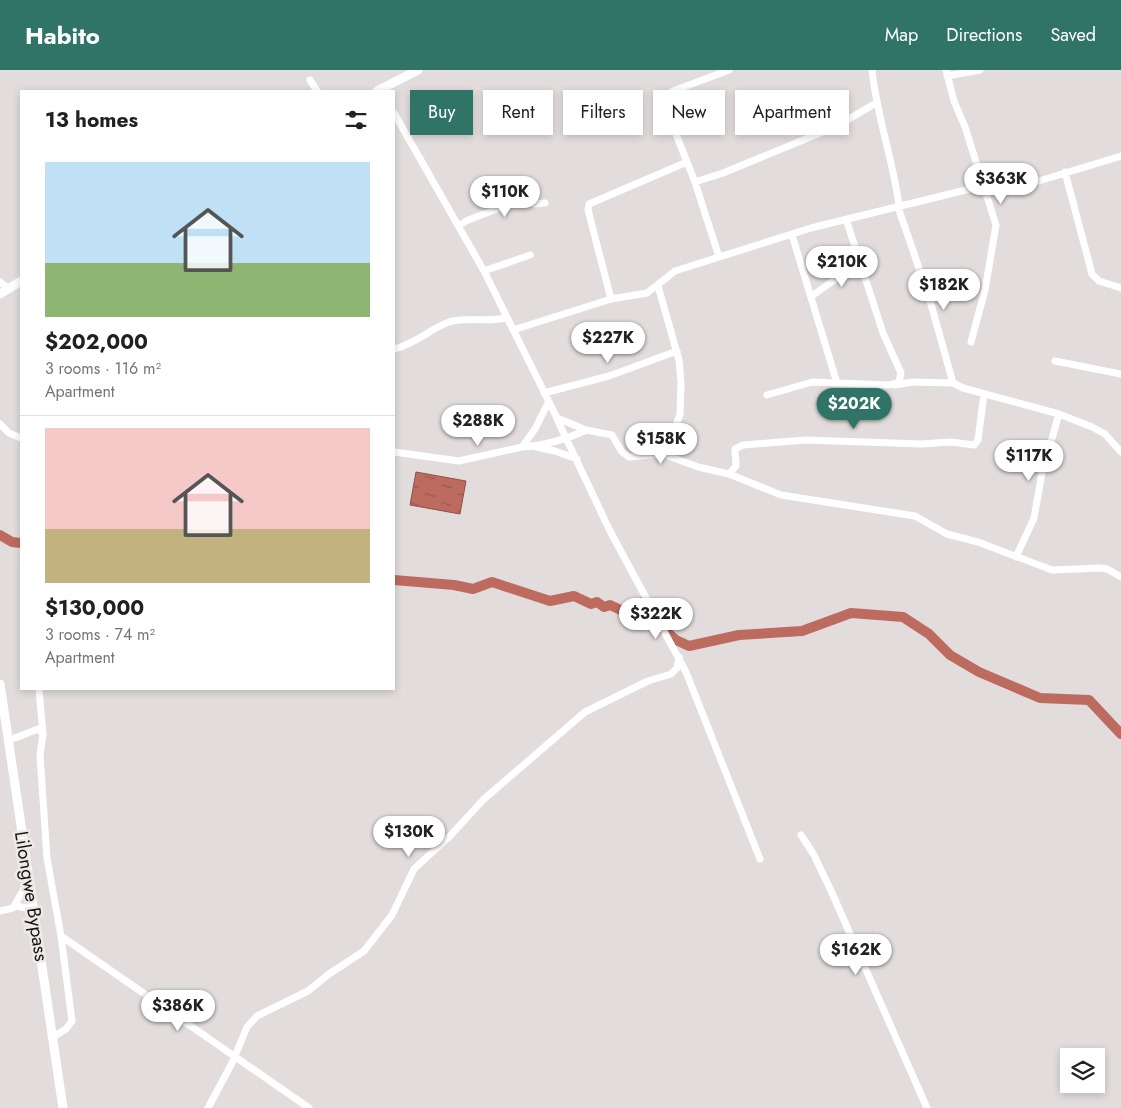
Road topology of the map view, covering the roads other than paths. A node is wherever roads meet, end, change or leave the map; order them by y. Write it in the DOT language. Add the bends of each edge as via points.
graph roads {
  1 [pos="418,70"];
  2 [pos="729,70"];
  3 [pos="872,70"];
  4 [pos="980,70"];
  5 [pos="947,73"];
  6 [pos="310,80"];
  7 [pos="316,90"];
  8 [pos="381,90"];
  9 [pos="876,103"];
  10 [pos="395,115"];
  11 [pos="1121,156"];
  12 [pos="687,162"];
  13 [pos="1065,172"];
  14 [pos="695,182"];
  15 [pos="984,188"];
  16 [pos="545,203"];
  17 [pos="899,206"];
  18 [pos="846,219"];
  19 [pos="459,226"];
  20 [pos="792,235"];
  21 [pos="530,255"];
  22 [pos="719,257"];
  23 [pos="859,262"];
  24 [pos="484,272"];
  25 [pos="20,282"];
  26 [pos="658,286"];
  27 [pos="1121,288"];
  28 [pos="2,290"];
  29 [pos="812,296"];
  30 [pos="611,299"];
  31 [pos="507,318"];
  32 [pos="513,330"];
  33 [pos="971,342"];
  34 [pos="395,350"];
  35 [pos="677,351"];
  36 [pos="1055,361"];
  37 [pos="1121,374"];
  38 [pos="837,383"];
  39 [pos="953,383"];
  40 [pos="895,385"];
  41 [pos="544,393"];
  42 [pos="767,394"];
  43 [pos="984,394"];
  44 [pos="548,402"];
  45 [pos="1059,414"];
  46 [pos="557,418"];
  47 [pos="0,424"];
  48 [pos="676,426"];
  49 [pos="586,430"];
  50 [pos="20,438"];
  51 [pos="567,438"];
  52 [pos="522,447"];
  53 [pos="533,447"];
  54 [pos="395,452"];
  55 [pos="1121,452"];
  56 [pos="639,455"];
  57 [pos="670,456"];
  58 [pos="577,458"];
  59 [pos="729,474"];
  60 [pos="1016,557"];
  61 [pos="1121,577"];
  62 [pos="679,658"];
  63 [pos="0,684"];
  64 [pos="39,690"];
  65 [pos="43,734"];
  66 [pos="15,738"];
  67 [pos="801,835"];
  68 [pos="760,859"];
  69 [pos="30,880"];
  70 [pos="15,906"];
  71 [pos="34,909"];
  72 [pos="0,911"];
  73 [pos="60,936"];
  74 [pos="53,1037"];
  75 [pos="234,1056"];
  76 [pos="63,1108"];
  77 [pos="208,1108"];
  78 [pos="309,1108"];
  79 [pos="927,1108"];
  1 -- 8 [label="main road"];
  2 -- 12 [label="street" via="681,86 664,99 664,108"];
  3 -- 9 [label="street"];
  4 -- 5 [label="street"];
  5 -- 15 [label="street"];
  6 -- 7 [label="street"];
  9 -- 14 [label="street" via="838,126 723,174"];
  9 -- 17 [label="street" via="889,149"];
  10 -- 19 [label="street"];
  11 -- 13 [label="street"];
  12 -- 14 [label="street"];
  12 -- 30 [label="street" via="588,206"];
  13 -- 15 [label="street" via="1019,186"];
  13 -- 27 [label="street" via="1092,274 1099,281"];
  14 -- 22 [label="street"];
  15 -- 17 [label="street"];
  15 -- 33 [label="street" via="996,225 996,238"];
  16 -- 19 [label="street" via="535,204 521,199"];
  17 -- 18 [label="street"];
  17 -- 39 [label="street"];
  18 -- 20 [label="street"];
  18 -- 23 [label="street"];
  19 -- 24 [label="street"];
  20 -- 22 [label="street"];
  20 -- 29 [label="street"];
  21 -- 24 [label="street"];
  22 -- 26 [label="street" via="675,272"];
  23 -- 29 [label="street"];
  23 -- 40 [label="street" via="883,333 901,373"];
  24 -- 31 [label="street"];
  25 -- 28 [label="main road"];
  26 -- 30 [label="street" via="647,293"];
  26 -- 35 [label="street"];
  29 -- 38 [label="street"];
  30 -- 32 [label="street"];
  31 -- 32 [label="street"];
  31 -- 34 [label="street" via="451,322"];
  32 -- 41 [label="street"];
  35 -- 41 [label="street" via="610,376"];
  35 -- 48 [label="street" via="681,382 680,415"];
  36 -- 37 [label="street"];
  38 -- 40 [label="street"];
  38 -- 42 [label="street" via="812,382"];
  39 -- 40 [label="street"];
  39 -- 43 [label="street"];
  41 -- 44 [label="street"];
  43 -- 45 [label="street"];
  43 -- 59 [label="street" via="978,440 971,445 806,440 743,445 735,449 736,466"];
  44 -- 46 [label="street"];
  44 -- 52 [label="street"];
  45 -- 55 [label="street" via="1099,430"];
  45 -- 60 [label="street" via="1042,474 1034,518"];
  46 -- 49 [label="street"];
  46 -- 51 [label="street"];
  47 -- 50 [label="street"];
  48 -- 56 [label="street" via="668,436"];
  48 -- 57 [label="street"];
  49 -- 51 [label="street"];
  49 -- 56 [label="street" via="612,436 629,457"];
  51 -- 53 [label="street"];
  51 -- 58 [label="street"];
  52 -- 53 [label="street"];
  52 -- 54 [label="street" via="459,461"];
  53 -- 58 [label="street"];
  56 -- 57 [label="street" via="655,453"];
  57 -- 59 [label="street"];
  58 -- 62 [label="street" via="610,531"];
  59 -- 60 [label="street" via="782,495 915,516 947,534 971,539"];
  60 -- 61 [label="street" via="1052,570 1100,568"];
  62 -- 68 [label="street"];
  62 -- 75 [label="street" via="677,668 671,674 648,681 585,712 500,783 414,869 396,909 364,951 308,991 257,1016 247,1027"];
  63 -- 69 [label="main road, Lilongwe Bypass"];
  64 -- 65 [label="street"];
  65 -- 66 [label="street" via="38,729"];
  65 -- 73 [label="street" via="40,755 47,858"];
  67 -- 79 [label="street" via="832,893"];
  69 -- 70 [label="street"];
  69 -- 71 [label="main road, Lilongwe Bypass"];
  70 -- 71 [label="street"];
  70 -- 72 [label="street"];
  71 -- 74 [label="main road, Lilongwe Bypass"];
  73 -- 74 [label="street" via="72,1021"];
  73 -- 75 [label="street"];
  74 -- 76 [label="main road, Lilongwe Bypass"];
  75 -- 77 [label="street"];
  75 -- 78 [label="street"];
}
